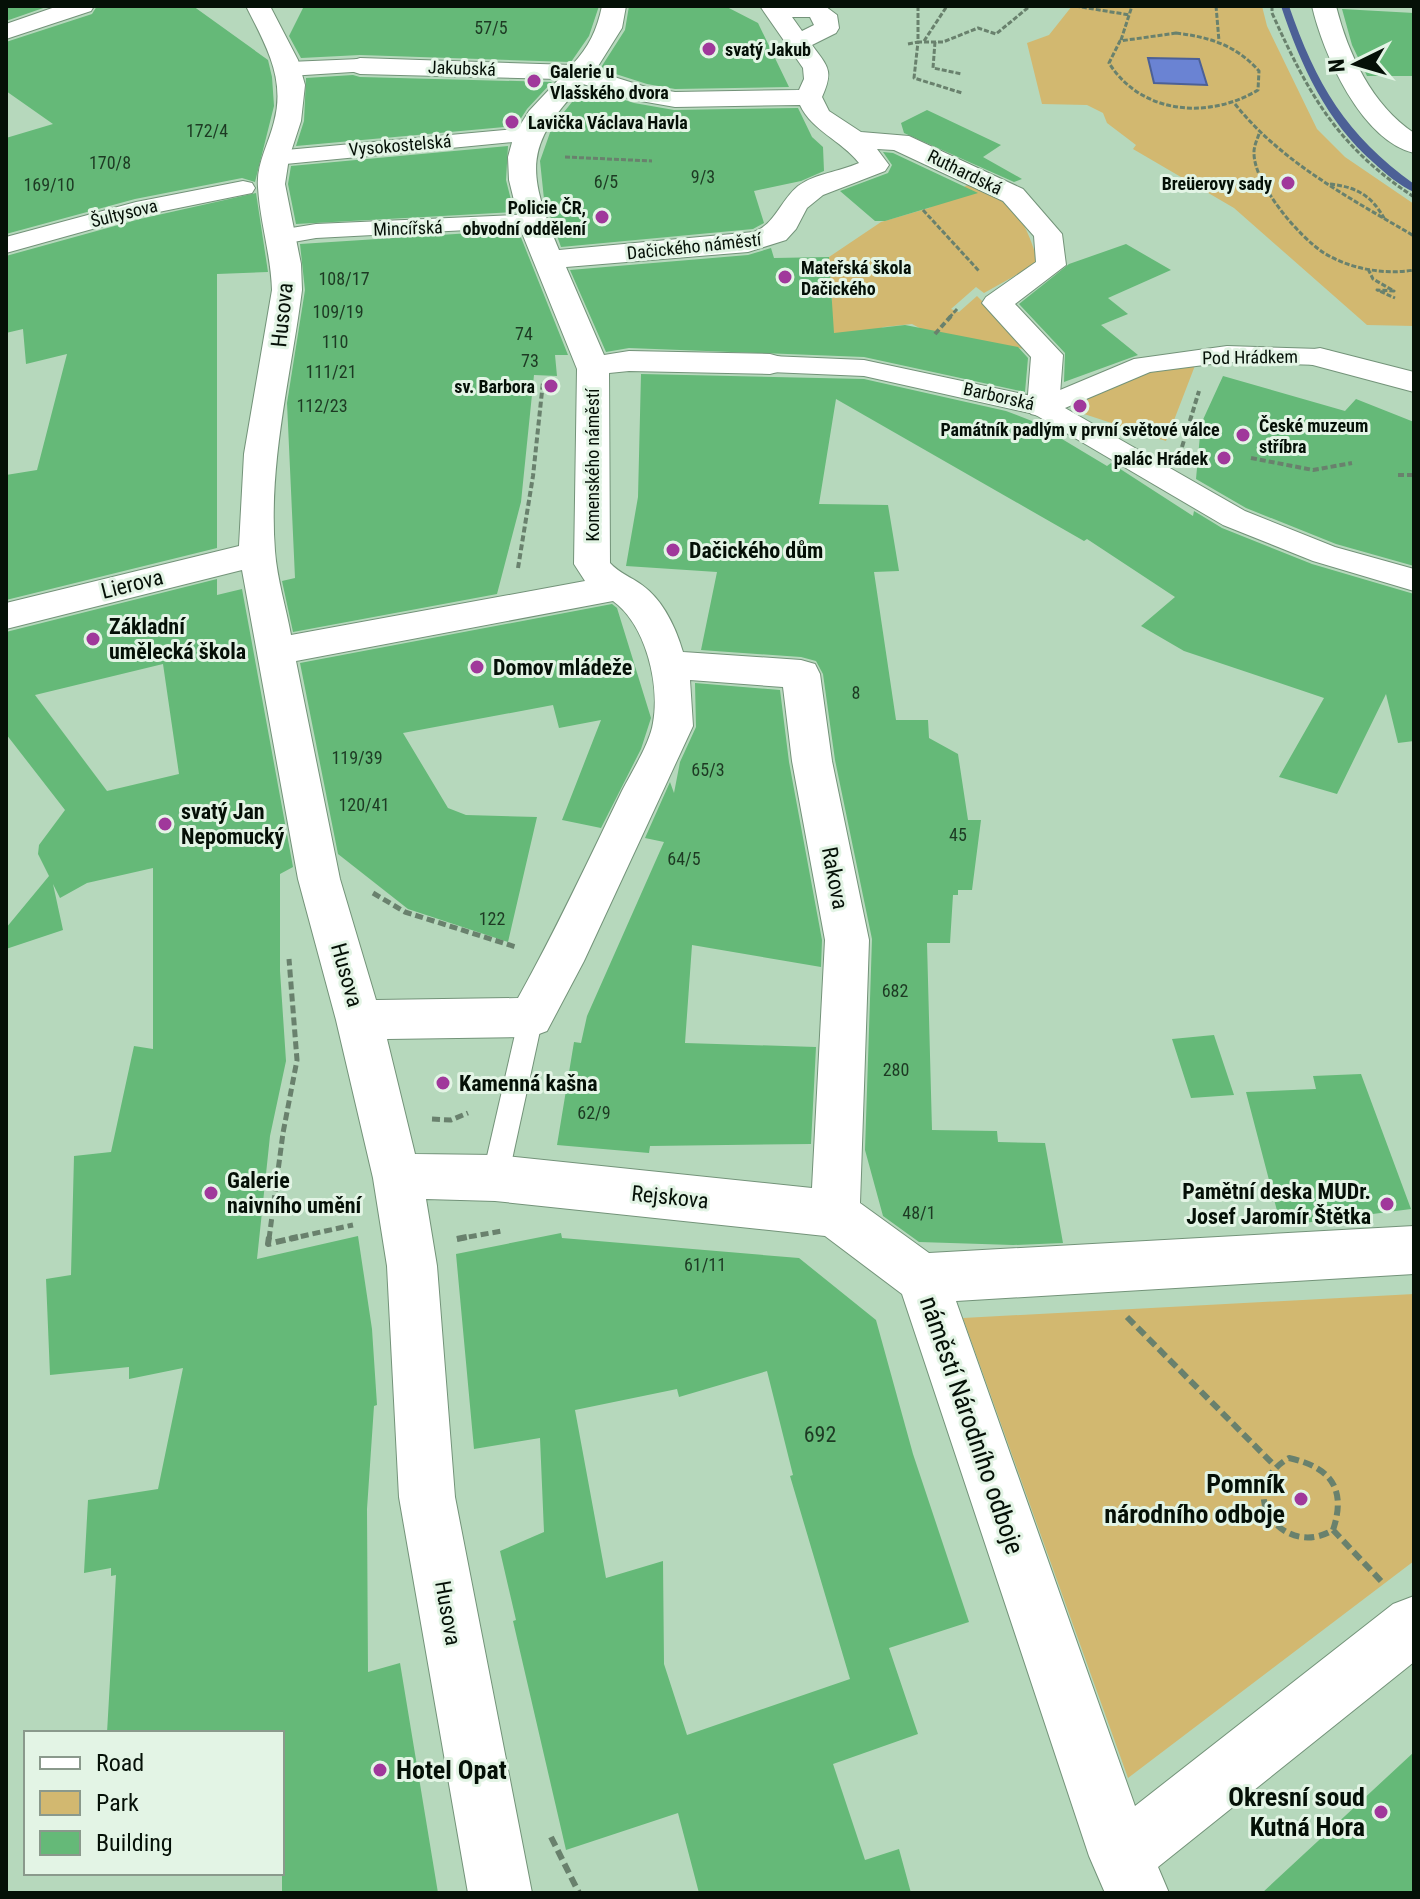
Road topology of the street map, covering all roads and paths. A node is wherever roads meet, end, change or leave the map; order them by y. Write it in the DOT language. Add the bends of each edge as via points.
graph roads {
  1 [pos="82,6"];
  2 [pos="258,6"];
  3 [pos="614,6"];
  4 [pos="918,6"];
  5 [pos="947,6"];
  6 [pos="1030,6"];
  7 [pos="1075,6"];
  8 [pos="1132,6"];
  9 [pos="1216,6"];
  10 [pos="1324,6"];
  11 [pos="774,8"];
  12 [pos="1130,15"];
  13 [pos="6,32"];
  14 [pos="924,41"];
  15 [pos="1120,41"];
  16 [pos="1219,41"];
  17 [pos="918,42"];
  18 [pos="935,42"];
  19 [pos="796,43"];
  20 [pos="908,44"];
  21 [pos="287,64"];
  22 [pos="360,66"];
  23 [pos="579,73"];
  24 [pos="962,74"];
  25 [pos="962,93"];
  26 [pos="809,97"];
  27 [pos="1235,104"];
  28 [pos="1259,134"];
  29 [pos="855,140"];
  30 [pos="524,145"];
  31 [pos="1414,145"];
  32 [pos="275,158"];
  33 [pos="652,161"];
  34 [pos="1325,183"];
  35 [pos="243,188"];
  36 [pos="923,210"];
  37 [pos="1384,218"];
  38 [pos="535,221"];
  39 [pos="282,236"];
  40 [pos="1414,236"];
  41 [pos="6,245"];
  42 [pos="549,260"];
  43 [pos="1368,268"];
  44 [pos="1414,270"];
  45 [pos="984,276"];
  46 [pos="1395,298"];
  47 [pos="954,311"];
  48 [pos="935,334"];
  49 [pos="1320,357"];
  50 [pos="770,364"];
  51 [pos="592,366"];
  52 [pos="1414,382"];
  53 [pos="1202,384"];
  54 [pos="1043,407"];
  55 [pos="1251,458"];
  56 [pos="1352,463"];
  57 [pos="1398,475"];
  58 [pos="1414,475"];
  59 [pos="1170,482"];
  60 [pos="257,554"];
  61 [pos="1414,580"];
  62 [pos="613,588"];
  63 [pos="6,616"];
  64 [pos="276,651"];
  65 [pos="670,665"];
  66 [pos="365,886"];
  67 [pos="288,944"];
  68 [pos="562,961"];
  69 [pos="531,1017"];
  70 [pos="359,1020"];
  71 [pos="479,1104"];
  72 [pos="428,1119"];
  73 [pos="397,1178"];
  74 [pos="495,1178"];
  75 [pos="835,1214"];
  76 [pos="355,1225"];
  77 [pos="1414,1250"];
  78 [pos="922,1278"];
  79 [pos="1139,1328"];
  80 [pos="1273,1464"];
  81 [pos="1333,1530"];
  82 [pos="1375,1574"];
  83 [pos="1414,1625"];
  84 [pos="1129,1875"];
  85 [pos="500,1893"];
  1 -- 13 [label="street"];
  2 -- 21 [label="street"];
  3 -- 23 [label="street" via="614,24"];
  4 -- 17 [label="path"];
  5 -- 14 [label="path"];
  6 -- 18 [label="path" via="996,34 978,28"];
  7 -- 12 [label="path"];
  8 -- 12 [label="path"];
  9 -- 16 [label="path"];
  10 -- 31 [label="street" via="1334,46 1358,88"];
  11 -- 19 [label="street"];
  11 -- 19 [label="street" via="825,15 827,28"];
  12 -- 15 [label="path"];
  14 -- 17 [label="path"];
  14 -- 18 [label="path"];
  15 -- 16 [label="path" via="1176,33"];
  15 -- 27 [label="path" via="1109,63 1128,90 1163,104"];
  16 -- 27 [label="path" via="1237,49 1259,71 1258,90"];
  17 -- 20 [label="path"];
  17 -- 25 [label="path" via="914,78"];
  18 -- 24 [label="path" via="933,68"];
  19 -- 26 [label="street" via="816,68"];
  21 -- 22 [label="street, Jakubská"];
  21 -- 32 [label="street, Husova" via="292,85 288,121"];
  22 -- 23 [label="street, Jakubská"];
  23 -- 26 [label="street, Jakubská" via="658,97"];
  23 -- 30 [label="street" via="531,125"];
  26 -- 29 [label="street" via="818,116"];
  27 -- 28 [label="path"];
  28 -- 34 [label="path"];
  28 -- 43 [label="path" via="1254,154 1291,223 1325,254"];
  29 -- 42 [label="street, Dačického náměstí" via="875,165 805,194 782,232 771,238"];
  29 -- 54 [label="street, Ruthardská" via="899,142 930,154 1013,195 1048,234 1051,265 997,303 1047,355"];
  30 -- 32 [label="street, Vysokostelská"];
  30 -- 33 [label="path"];
  30 -- 38 [label="street, Komenského náměstí" via="526,193"];
  32 -- 39 [label="street, Husova" via="271,184"];
  34 -- 37 [label="path"];
  34 -- 37 [label="path" via="1351,186 1375,199"];
  35 -- 41 [label="street, Šultysova" via="136,209"];
  36 -- 45 [label="path"];
  37 -- 40 [label="path"];
  38 -- 39 [label="street, Mincířská"];
  38 -- 42 [label="street, Komenského náměstí"];
  39 -- 60 [label="street, Husova" via="287,290 258,469"];
  42 -- 51 [label="street, Komenského náměstí"];
  43 -- 44 [label="path"];
  43 -- 46 [label="path" via="1373,279 1394,291 1377,290"];
  47 -- 48 [label="path"];
  49 -- 52 [label="street, Pod Hrádkem"];
  49 -- 54 [label="street, Pod Hrádkem" via="1227,354 1144,365"];
  50 -- 51 [label="street, Barborská" via="629,361"];
  50 -- 54 [label="street, Barborská" via="864,368"];
  51 -- 62 [label="street, Komenského náměstí" via="592,564"];
  53 -- 59 [label="path"];
  54 -- 59 [label="street, Barborská"];
  55 -- 56 [label="path" via="1313,470"];
  57 -- 58 [label="path"];
  59 -- 61 [label="street, Barborská" via="1234,518 1324,554"];
  60 -- 63 [label="street, Lierova"];
  60 -- 64 [label="street, Husova"];
  62 -- 64 [label="street"];
  62 -- 65 [label="street" via="634,598"];
  64 -- 70 [label="street, Husova" via="319,879"];
  65 -- 68 [label="street" via="673,726"];
  65 -- 75 [label="street, Rakova" via="801,674 847,940"];
  66 -- 68 [label="path" via="405,912"];
  67 -- 76 [label="path" via="297,1060 268,1244"];
  68 -- 69 [label="street"];
  69 -- 70 [label="street"];
  69 -- 74 [label="lane"];
  70 -- 73 [label="street, Husova"];
  71 -- 72 [label="path" via="451,1120"];
  73 -- 74 [label="street, Rejskova"];
  73 -- 85 [label="street, Husova" via="412,1266 427,1497"];
  74 -- 75 [label="street, Rejskova"];
  75 -- 78 [label="street"];
  77 -- 78 [label="street, náměstí Národního odboje"];
  78 -- 84 [label="street, náměstí Národního odboje"];
  79 -- 80 [label="path"];
  80 -- 81 [label="path" via="1289,1458 1309,1461 1326,1474 1338,1493 1341,1513"];
  80 -- 81 [label="path" via="1262,1480 1263,1501 1274,1522 1294,1537 1316,1539"];
  81 -- 82 [label="path"];
  83 -- 84 [label="street, náměstí Národního odboje"];
}
